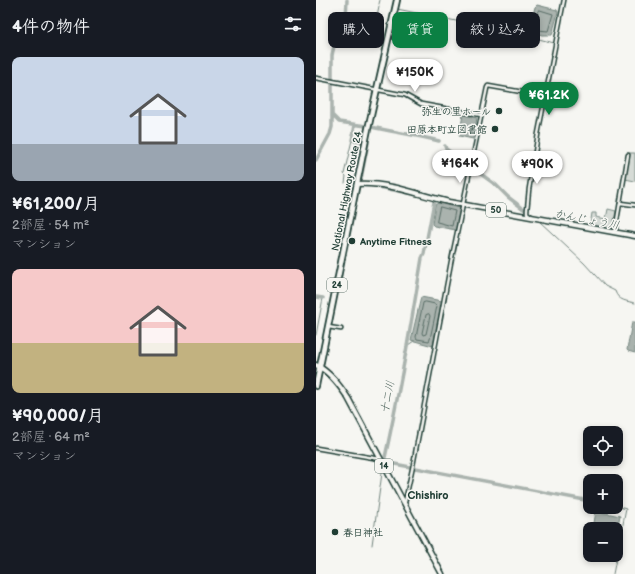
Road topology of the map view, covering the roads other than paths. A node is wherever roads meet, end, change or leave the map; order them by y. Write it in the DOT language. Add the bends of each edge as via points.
graph roads {
  1 [pos="397,0"];
  2 [pos="564,0"];
  3 [pos="316,78"];
  4 [pos="377,90"];
  5 [pos="545,96"];
  6 [pos="481,115"];
  7 [pos="628,155"];
  8 [pos="357,184"];
  9 [pos="620,203"];
  10 [pos="463,204"];
  11 [pos="635,205"];
  12 [pos="531,216"];
  13 [pos="615,232"];
  14 [pos="635,236"];
  15 [pos="328,326"];
  16 [pos="341,329"];
  17 [pos="318,366"];
  18 [pos="316,386"];
  19 [pos="316,448"];
  20 [pos="380,459"];
  21 [pos="404,503"];
  22 [pos="442,574"];
  1 -- 4 [label="highway, National Highway Route 24 / 24"];
  2 -- 5 [label="street"];
  3 -- 4 [label="street"];
  4 -- 6 [label="street" via="405,95 421,104"];
  4 -- 8 [label="highway, National Highway Route 24 / 24"];
  5 -- 6 [label="street" via="488,86"];
  5 -- 12 [label="street" via="528,195 527,213"];
  6 -- 10 [label="street"];
  7 -- 9 [label="street"];
  8 -- 10 [label="main road, 50" via="375,184"];
  8 -- 15 [label="highway, National Highway Route 24 / 24"];
  9 -- 11 [label="street"];
  9 -- 13 [label="street"];
  10 -- 12 [label="main road, 50"];
  10 -- 21 [label="street"];
  12 -- 13 [label="main road, 50"];
  13 -- 14 [label="main road, 50"];
  15 -- 16 [label="street"];
  15 -- 17 [label="highway, National Highway Route 24 / 24"];
  17 -- 18 [label="highway, National Highway Route 24 / 24"];
  17 -- 20 [label="main road, 14" via="343,391"];
  19 -- 20 [label="street"];
  20 -- 21 [label="main road, 14"];
  21 -- 22 [label="main road, 14"];
}
